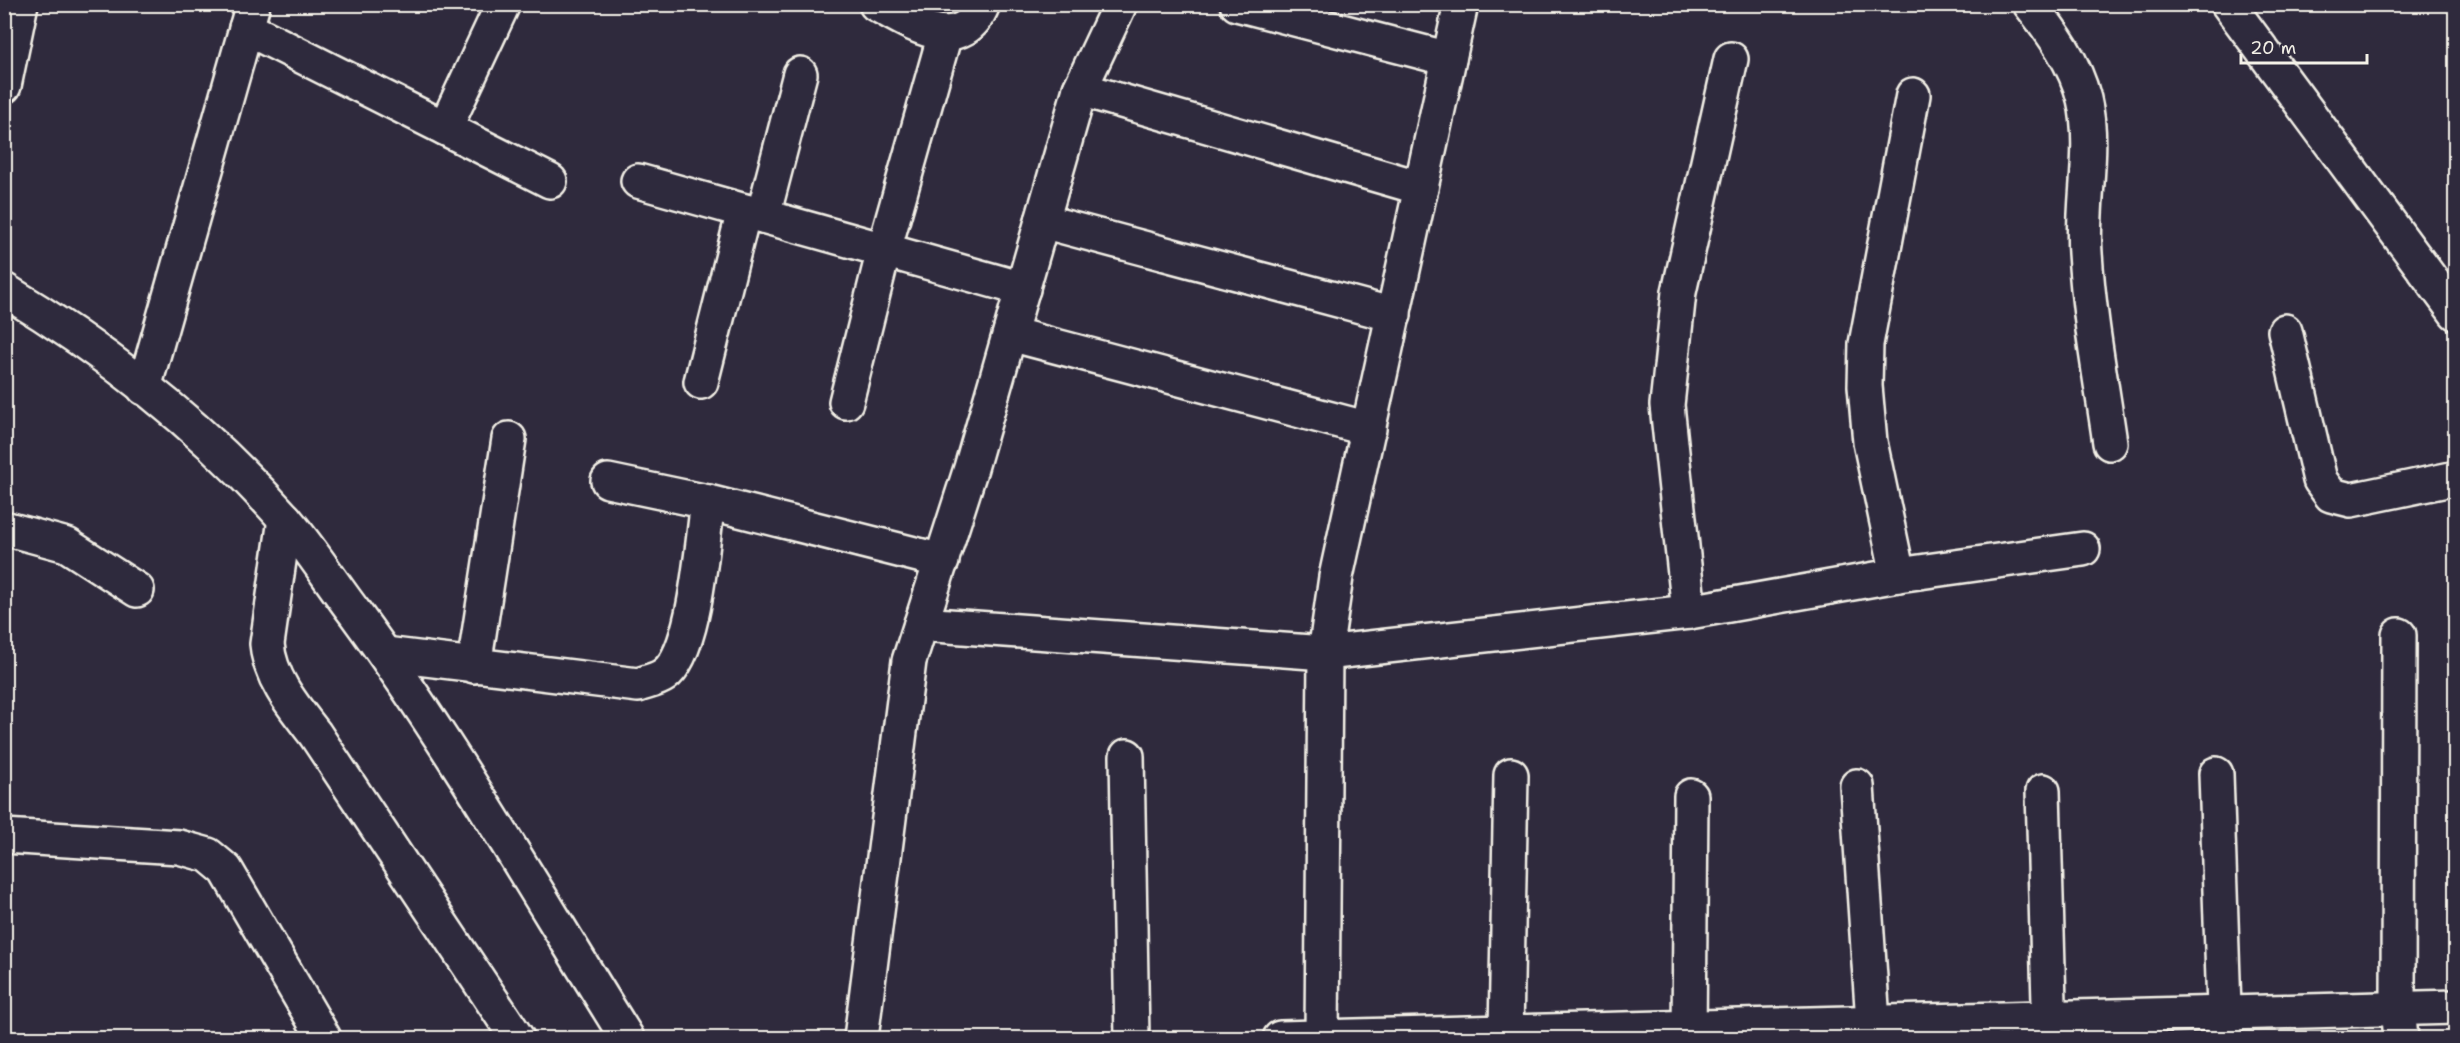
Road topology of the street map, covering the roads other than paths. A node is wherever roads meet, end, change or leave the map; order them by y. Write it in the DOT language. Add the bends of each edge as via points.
graph roads {
  1 [pos="21,4"];
  2 [pos="503,4"];
  3 [pos="876,4"];
  4 [pos="983,4"];
  5 [pos="1120,4"];
  6 [pos="1237,4"];
  7 [pos="1461,4"];
  8 [pos="2031,4"];
  9 [pos="2228,4"];
  10 [pos="249,16"];
  11 [pos="945,34"];
  12 [pos="1449,59"];
  13 [pos="1731,59"];
  14 [pos="800,74"];
  15 [pos="4,86"];
  16 [pos="1080,89"];
  17 [pos="1912,95"];
  18 [pos="445,128"];
  19 [pos="550,181"];
  20 [pos="638,181"];
  21 [pos="1421,188"];
  22 [pos="754,214"];
  23 [pos="1042,221"];
  24 [pos="884,250"];
  25 [pos="1023,289"];
  26 [pos="4,290"];
  27 [pos="2456,313"];
  28 [pos="1394,315"];
  29 [pos="2285,331"];
  30 [pos="1010,334"];
  31 [pos="701,382"];
  32 [pos="144,388"];
  33 [pos="846,402"];
  34 [pos="1369,429"];
  35 [pos="508,440"];
  36 [pos="2110,443"];
  37 [pos="2456,478"];
  38 [pos="608,482"];
  39 [pos="708,502"];
  40 [pos="285,519"];
  41 [pos="4,528"];
  42 [pos="2083,549"];
  43 [pos="942,561"];
  44 [pos="1898,575"];
  45 [pos="137,590"];
  46 [pos="1689,612"];
  47 [pos="921,624"];
  48 [pos="2399,635"];
  49 [pos="1325,653"];
  50 [pos="385,654"];
  51 [pos="474,666"];
  52 [pos="1126,756"];
  53 [pos="2217,774"];
  54 [pos="1511,775"];
  55 [pos="1857,786"];
  56 [pos="2043,791"];
  57 [pos="1691,796"];
  58 [pos="4,836"];
  59 [pos="2456,1007"];
  60 [pos="2400,1023"];
  61 [pos="2224,1026"];
  62 [pos="1865,1028"];
  63 [pos="2050,1028"];
  64 [pos="1506,1032"];
  65 [pos="1689,1033"];
  66 [pos="1448,1036"];
  67 [pos="324,1038"];
  68 [pos="517,1038"];
  69 [pos="627,1038"];
  70 [pos="861,1038"];
  71 [pos="1132,1038"];
  72 [pos="1280,1038"];
  73 [pos="1322,1038"];
  1 -- 15 [label="street"];
  2 -- 18 [label="street"];
  3 -- 11 [label="street" via="924,30"];
  4 -- 11 [label="street" via="966,29"];
  5 -- 16 [label="street"];
  6 -- 12 [label="street"];
  7 -- 12 [label="street"];
  8 -- 36 [label="street" via="2071,65 2084,100 2088,143 2084,238 2087,283"];
  9 -- 27 [label="street"];
  10 -- 18 [label="street"];
  10 -- 32 [label="street"];
  11 -- 24 [label="street"];
  12 -- 21 [label="street"];
  13 -- 46 [label="street" via="1679,292 1667,405"];
  14 -- 22 [label="street"];
  16 -- 21 [label="street"];
  16 -- 23 [label="street"];
  17 -- 44 [label="street" via="1866,344 1870,442"];
  18 -- 19 [label="street"];
  20 -- 22 [label="street"];
  21 -- 28 [label="street"];
  22 -- 24 [label="street"];
  22 -- 31 [label="street"];
  23 -- 25 [label="street"];
  23 -- 28 [label="street"];
  24 -- 25 [label="street"];
  24 -- 33 [label="street"];
  25 -- 30 [label="street"];
  26 -- 32 [label="street" via="61,324"];
  28 -- 34 [label="street"];
  29 -- 37 [label="street" via="2320,480 2331,495 2350,500"];
  30 -- 34 [label="street"];
  30 -- 43 [label="street"];
  32 -- 40 [label="street" via="192,426"];
  34 -- 49 [label="street" via="1336,577"];
  35 -- 51 [label="street"];
  38 -- 39 [label="street"];
  39 -- 43 [label="street"];
  39 -- 51 [label="street" via="689,630 677,661 664,675 638,685"];
  40 -- 50 [label="street"];
  40 -- 68 [label="street" via="267,644 268,662 296,710"];
  41 -- 45 [label="street" via="66,545"];
  42 -- 44 [label="street"];
  43 -- 47 [label="street"];
  44 -- 46 [label="street"];
  46 -- 49 [label="street"];
  47 -- 49 [label="street"];
  47 -- 70 [label="street" via="909,661"];
  48 -- 60 [label="street"];
  49 -- 73 [label="street"];
  50 -- 51 [label="street"];
  50 -- 69 [label="street"];
  52 -- 71 [label="street"];
  53 -- 61 [label="street"];
  54 -- 64 [label="street"];
  55 -- 62 [label="street"];
  56 -- 63 [label="street"];
  57 -- 65 [label="street"];
  58 -- 67 [label="street" via="178,847 208,855 226,870"];
  59 -- 60 [label="street"];
  60 -- 61 [label="street"];
  61 -- 63 [label="street"];
  62 -- 63 [label="street"];
  62 -- 65 [label="street"];
  64 -- 65 [label="street"];
  64 -- 66 [label="street"];
  66 -- 73 [label="street"];
  72 -- 73 [label="street"];
}
